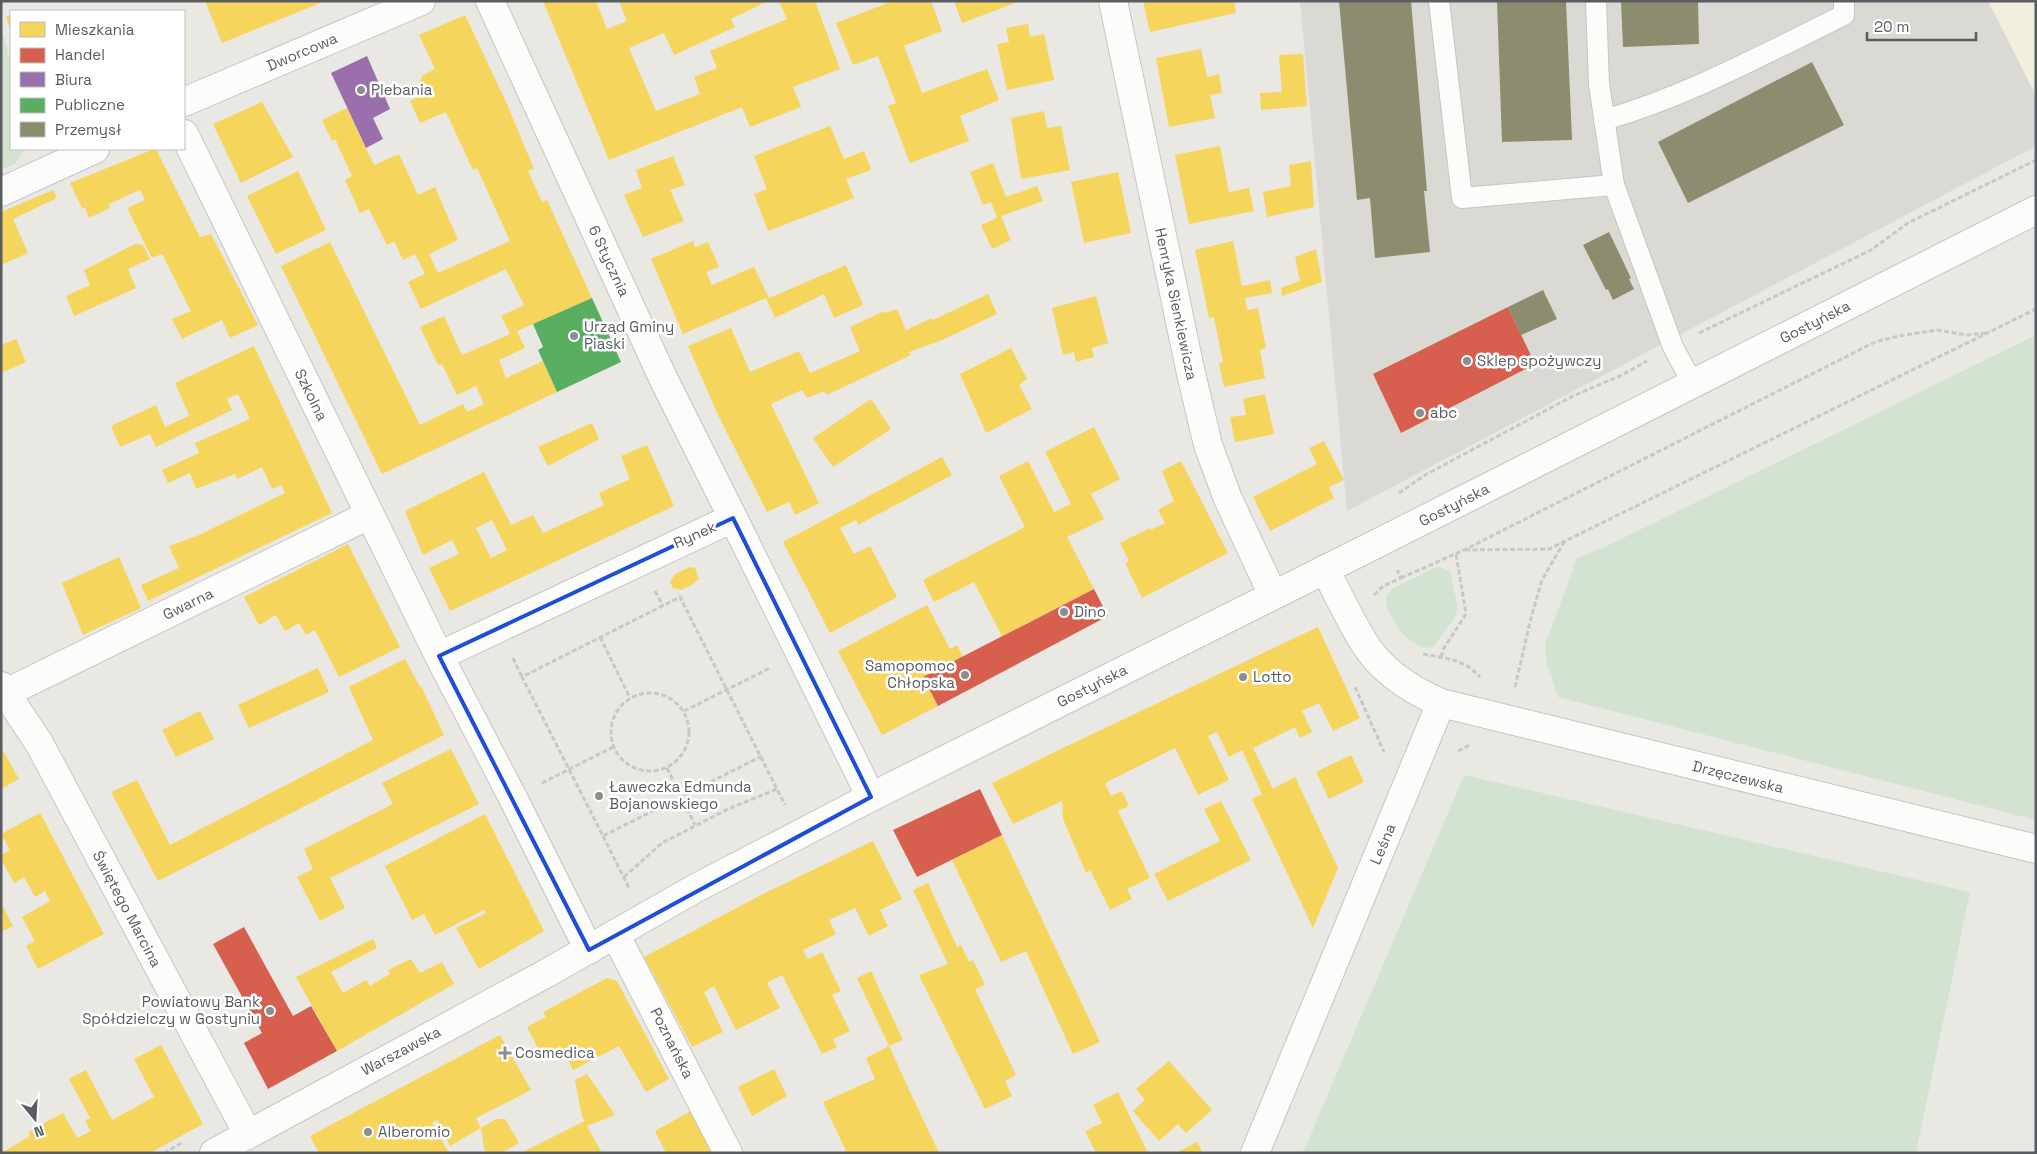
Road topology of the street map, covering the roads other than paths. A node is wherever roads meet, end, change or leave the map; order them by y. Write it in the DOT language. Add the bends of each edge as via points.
graph roads {
  1 [pos="421,1"];
  2 [pos="490,1"];
  3 [pos="1114,1"];
  4 [pos="1439,1"];
  5 [pos="1596,1"];
  6 [pos="1844,1"];
  7 [pos="185,102"];
  8 [pos="1604,120"];
  9 [pos="185,136"];
  10 [pos="93,150"];
  11 [pos="1614,185"];
  12 [pos="1,192"];
  13 [pos="2036,210"];
  14 [pos="1693,384"];
  15 [pos="369,515"];
  16 [pos="733,518"];
  17 [pos="1325,569"];
  18 [pos="1273,595"];
  19 [pos="439,656"];
  20 [pos="4,690"];
  21 [pos="1441,703"];
  22 [pos="871,797"];
  23 [pos="2036,849"];
  24 [pos="615,934"];
  25 [pos="589,950"];
  26 [pos="248,1134"];
  27 [pos="214,1153"];
  28 [pos="728,1153"];
  29 [pos="1255,1153"];
  1 -- 7 [label="street, Dworcowa"];
  2 -- 16 [label="street, 6 Stycznia" via="663,378"];
  3 -- 18 [label="street, Henryka Sienkiewicza" via="1208,445 1228,499"];
  4 -- 11 [label="lane" via="1462,198"];
  5 -- 8 [label="lane" via="1599,84"];
  6 -- 8 [label="lane" via="1844,15 1707,81 1636,111"];
  8 -- 11 [label="lane"];
  9 -- 15 [label="street, Szkolna"];
  10 -- 12 [label="street"];
  11 -- 14 [label="lane" via="1673,347"];
  13 -- 14 [label="street, Gostyńska"];
  14 -- 17 [label="street, Gostyńska"];
  15 -- 19 [label="street, Szkolna"];
  15 -- 20 [label="street, Gwarna"];
  16 -- 19 [label="street, Rynek"];
  16 -- 22 [label="street, Rynek"];
  17 -- 18 [label="street, Gostyńska"];
  17 -- 21 [label="street" via="1371,653 1406,685"];
  18 -- 22 [label="street, Gostyńska"];
  19 -- 25 [label="street"];
  20 -- 26 [label="street, Świętego Marcina" via="38,743"];
  21 -- 23 [label="street, Drzęczewska"];
  21 -- 29 [label="street, Leśna"];
  22 -- 24 [label="street"];
  24 -- 25 [label="street"];
  24 -- 28 [label="street, Poznańska"];
  25 -- 26 [label="street, Warszawska"];
  26 -- 27 [label="street, Warszawska"];
}
